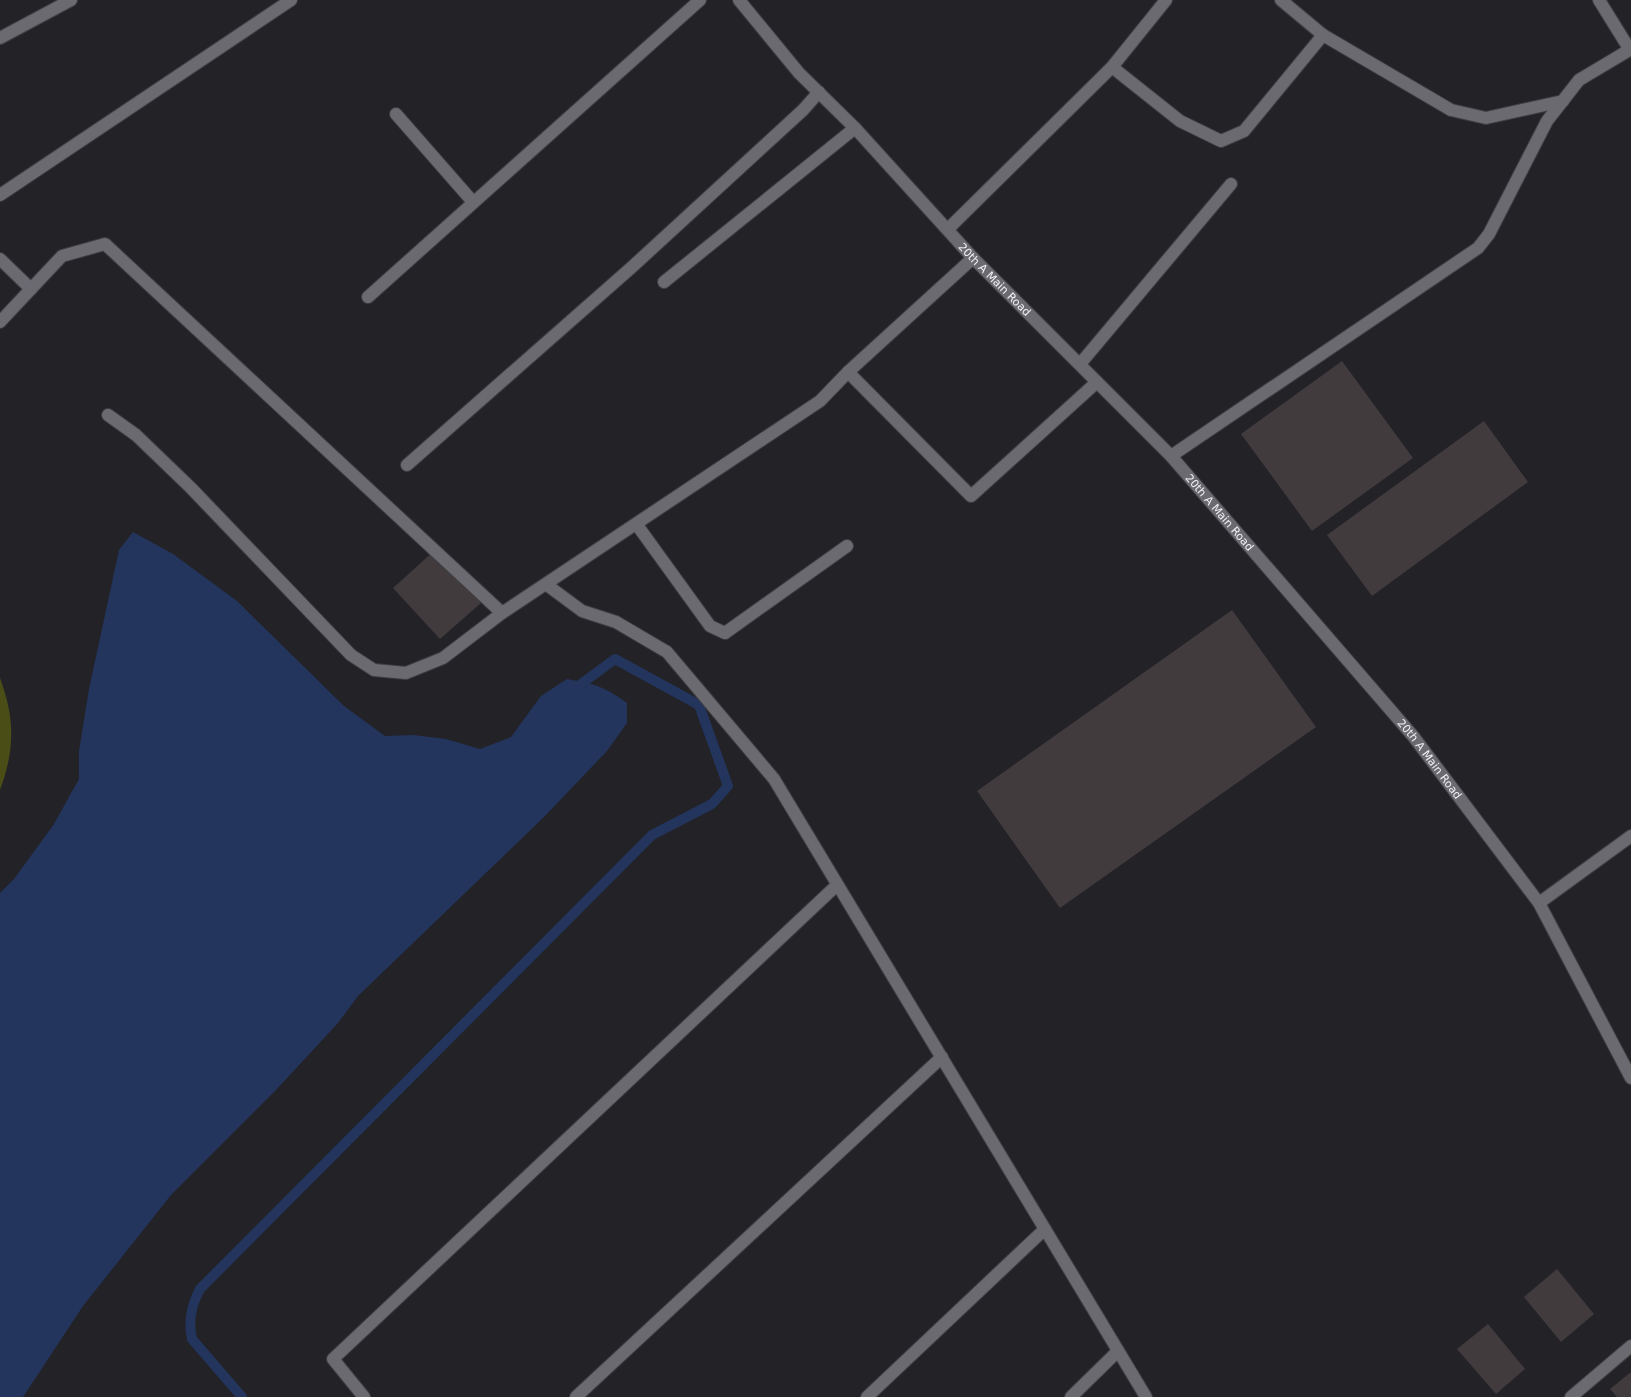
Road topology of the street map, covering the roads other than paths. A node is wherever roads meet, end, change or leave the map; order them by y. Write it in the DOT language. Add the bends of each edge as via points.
graph roads {
  1 [pos="71,0"];
  2 [pos="291,0"];
  3 [pos="700,0"];
  4 [pos="739,0"];
  5 [pos="1166,0"];
  6 [pos="1281,0"];
  7 [pos="1599,0"];
  8 [pos="1323,34"];
  9 [pos="0,38"];
  10 [pos="1630,49"];
  11 [pos="1112,67"];
  12 [pos="819,92"];
  13 [pos="1563,101"];
  14 [pos="396,114"];
  15 [pos="855,128"];
  16 [pos="1231,184"];
  17 [pos="0,195"];
  18 [pos="473,202"];
  19 [pos="948,229"];
  20 [pos="973,258"];
  21 [pos="0,259"];
  22 [pos="664,282"];
  23 [pos="31,289"];
  24 [pos="368,297"];
  25 [pos="0,322"];
  26 [pos="1080,364"];
  27 [pos="848,372"];
  28 [pos="1097,382"];
  29 [pos="108,415"];
  30 [pos="1171,456"];
  31 [pos="407,465"];
  32 [pos="637,525"];
  33 [pos="847,546"];
  34 [pos="547,585"];
  35 [pos="502,614"];
  36 [pos="1631,836"];
  37 [pos="837,885"];
  38 [pos="1539,903"];
  39 [pos="942,1057"];
  40 [pos="1631,1078"];
  41 [pos="1045,1229"];
  42 [pos="1631,1346"];
  43 [pos="1118,1351"];
  44 [pos="364,1397"];
  45 [pos="576,1397"];
  46 [pos="867,1397"];
  47 [pos="1071,1397"];
  48 [pos="1146,1397"];
  49 [pos="1571,1397"];
  1 -- 9 [label="street"];
  2 -- 17 [label="street"];
  3 -- 18 [label="street"];
  4 -- 12 [label="street, 20th A Main Road" via="774,44"];
  5 -- 11 [label="street"];
  6 -- 8 [label="street"];
  7 -- 10 [label="street"];
  8 -- 11 [label="street" via="1244,131 1221,141 1180,121"];
  8 -- 13 [label="street" via="1451,110 1486,118"];
  10 -- 13 [label="street" via="1579,80"];
  11 -- 19 [label="street"];
  12 -- 15 [label="street, 20th A Main Road"];
  12 -- 31 [label="street" via="797,116 632,267"];
  13 -- 30 [label="street" via="1547,121 1489,234 1478,248"];
  14 -- 18 [label="street"];
  15 -- 19 [label="street, 20th A Main Road"];
  15 -- 22 [label="street"];
  16 -- 26 [label="street"];
  18 -- 24 [label="street"];
  19 -- 20 [label="street, 20th A Main Road"];
  20 -- 26 [label="street, 20th A Main Road"];
  20 -- 27 [label="street"];
  21 -- 23 [label="street"];
  23 -- 25 [label="street"];
  23 -- 35 [label="street" via="62,256 105,244"];
  26 -- 28 [label="street, 20th A Main Road"];
  27 -- 28 [label="street" via="970,496"];
  27 -- 32 [label="street" via="820,401"];
  28 -- 30 [label="street, 20th A Main Road"];
  29 -- 35 [label="street" via="136,435 191,488 351,655 374,670 406,673 443,658"];
  30 -- 38 [label="street, 20th A Main Road" via="1413,736"];
  32 -- 33 [label="street" via="710,626 725,633"];
  32 -- 34 [label="street"];
  34 -- 35 [label="street"];
  34 -- 37 [label="street" via="582,611 616,622 667,652 774,779"];
  36 -- 38 [label="street"];
  37 -- 39 [label="street"];
  37 -- 44 [label="street" via="333,1359"];
  38 -- 40 [label="street, 20th A Main Road"];
  39 -- 41 [label="street"];
  39 -- 45 [label="street"];
  41 -- 43 [label="street"];
  41 -- 46 [label="street"];
  42 -- 49 [label="street"];
  43 -- 47 [label="street"];
  43 -- 48 [label="street"];
}
